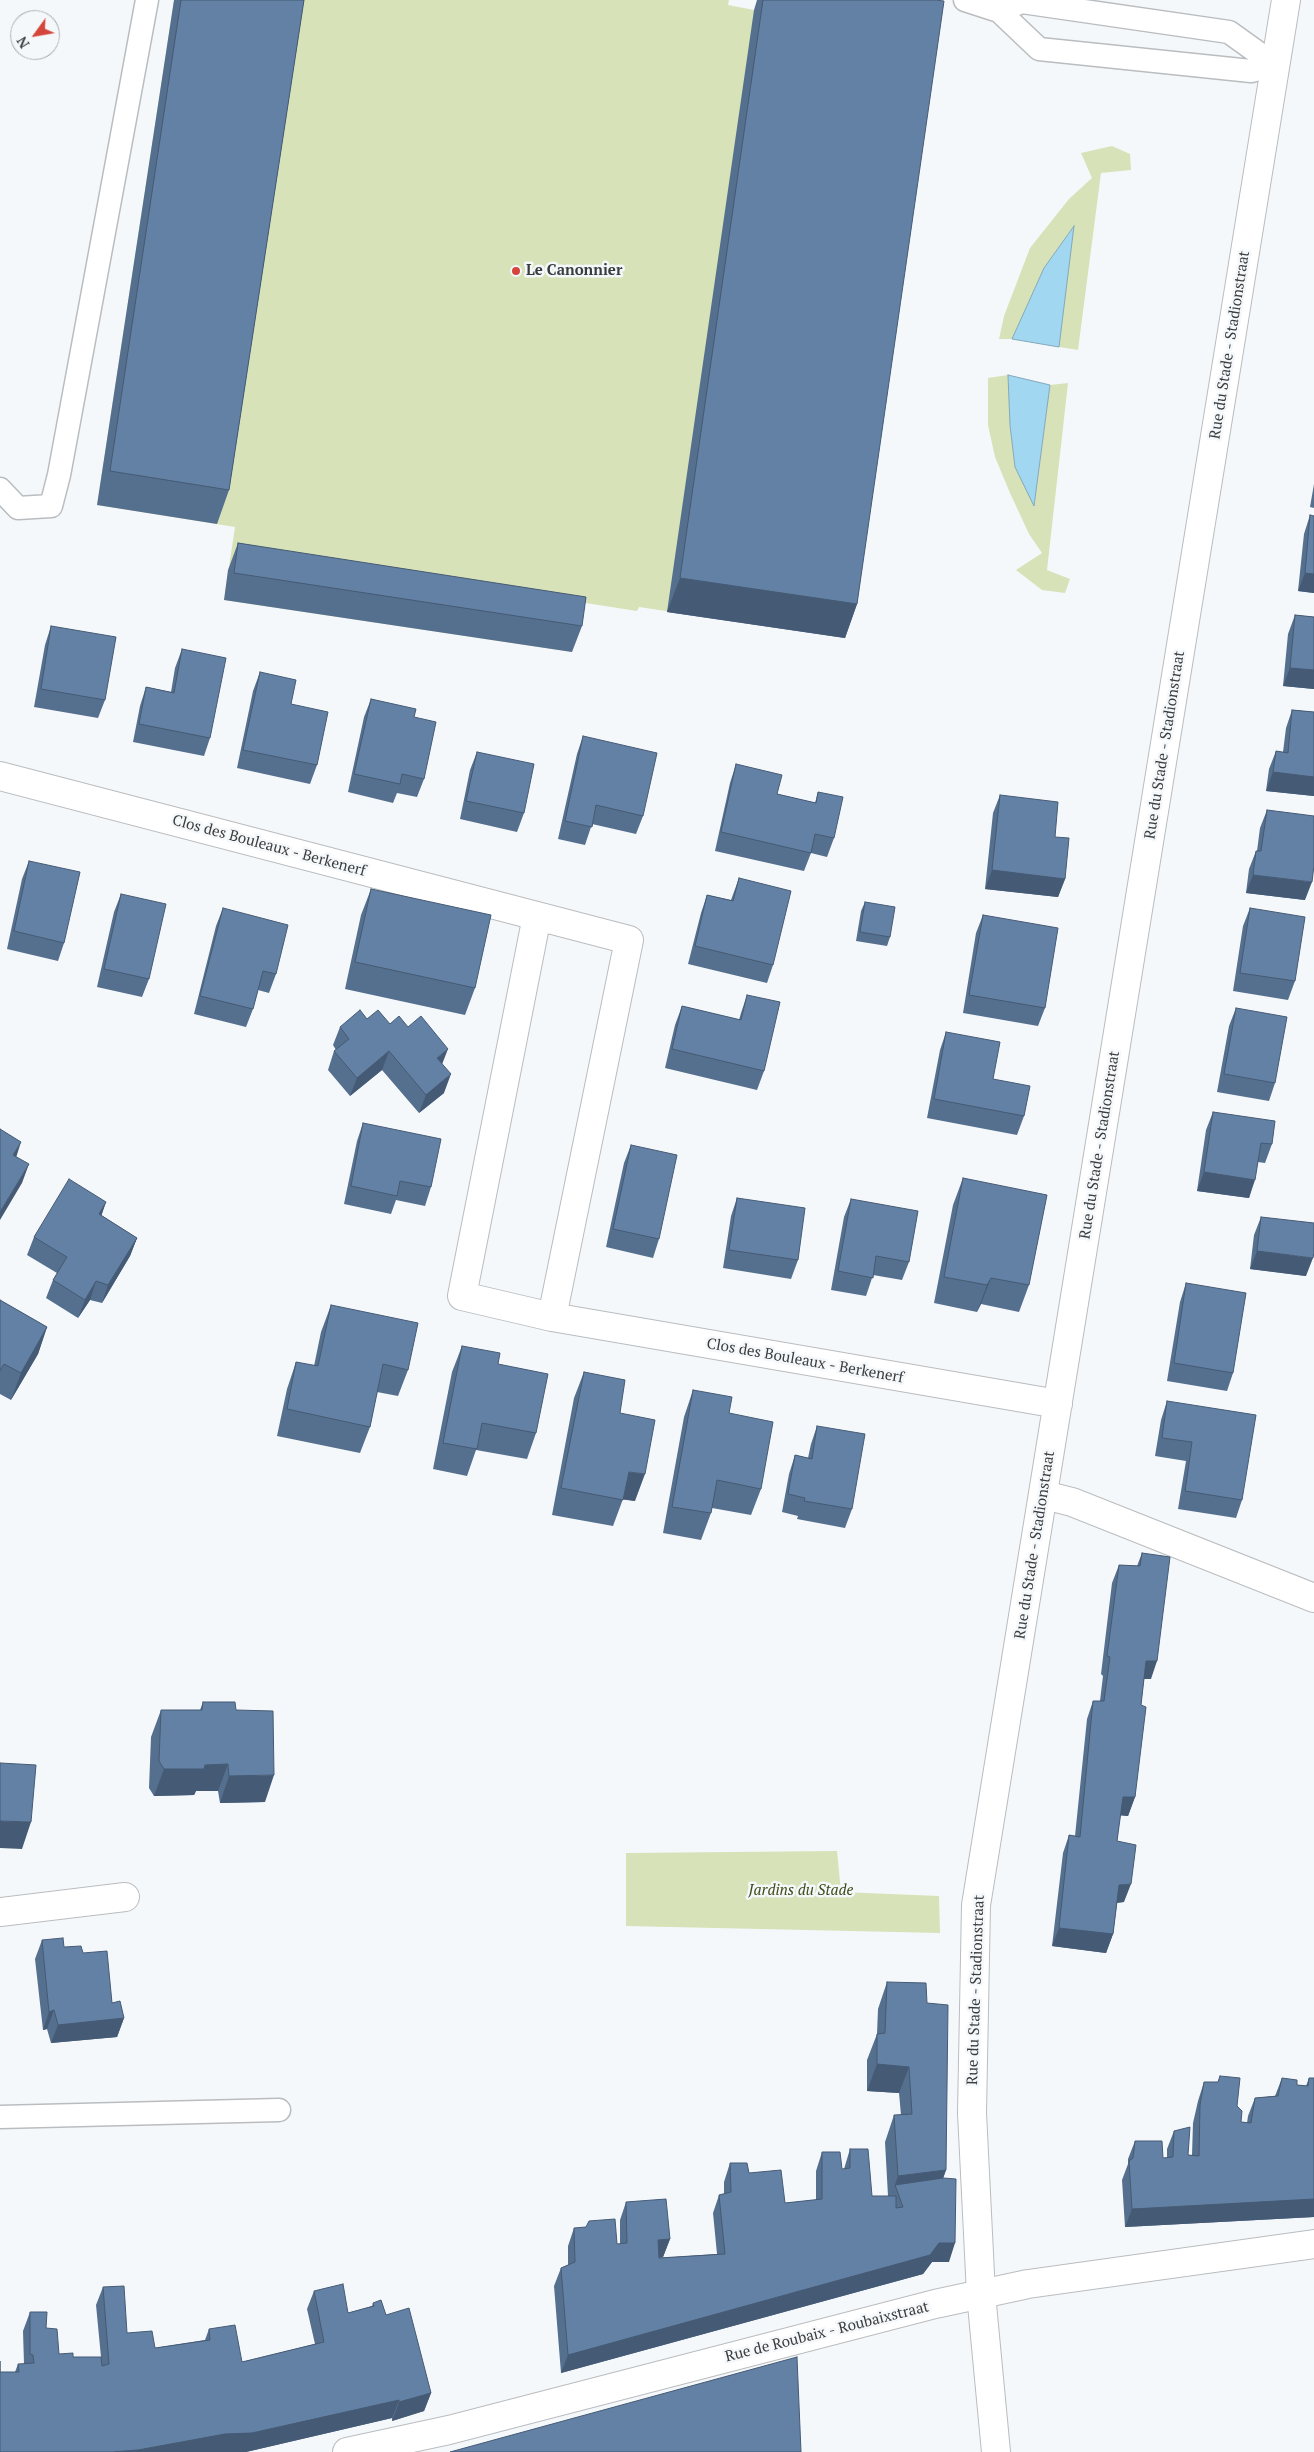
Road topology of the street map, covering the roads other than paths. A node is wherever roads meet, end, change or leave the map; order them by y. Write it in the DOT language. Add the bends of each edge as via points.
graph roads {
  1 [pos="147,0"];
  2 [pos="965,0"];
  3 [pos="1286,0"];
  4 [pos="999,11"];
  5 [pos="1276,65"];
  6 [pos="0,489"];
  7 [pos="0,776"];
  8 [pos="537,916"];
  9 [pos="552,1317"];
  10 [pos="1058,1404"];
  11 [pos="1044,1495"];
  12 [pos="1314,1598"];
  13 [pos="126,1897"];
  14 [pos="0,1912"];
  15 [pos="279,2110"];
  16 [pos="0,2117"];
  17 [pos="1314,2244"];
  18 [pos="981,2294"];
  19 [pos="347,2452"];
  20 [pos="996,2452"];
  1 -- 6 [label="lane" via="51,506 18,508"];
  2 -- 4 [label="lane"];
  3 -- 5 [label="street, Rue du Stade - Stadionstraat"];
  4 -- 5 [label="lane" via="1022,2 1229,32"];
  4 -- 5 [label="lane" via="1040,49 1250,71"];
  5 -- 10 [label="street, Rue du Stade - Stadionstraat"];
  7 -- 8 [label="street, Clos des Bouleaux - Berkenerf"];
  8 -- 9 [label="street, Clos des Bouleaux - Berkenerf" via="462,1296"];
  8 -- 9 [label="street, Clos des Bouleaux - Berkenerf" via="629,940"];
  9 -- 10 [label="street, Clos des Bouleaux - Berkenerf"];
  10 -- 11 [label="street, Rue du Stade - Stadionstraat"];
  11 -- 12 [label="street" via="1072,1502"];
  11 -- 18 [label="street, Rue du Stade - Stadionstraat" via="976,1905 972,2113"];
  13 -- 14 [label="street"];
  15 -- 16 [label="lane"];
  17 -- 18 [label="street, Rue de Roubaix - Roubaixstraat" via="1028,2284"];
  18 -- 19 [label="street, Rue de Roubaix - Roubaixstraat" via="449,2430"];
  18 -- 20 [label="street, Rue du Stade - Stadionstraat"];
}
